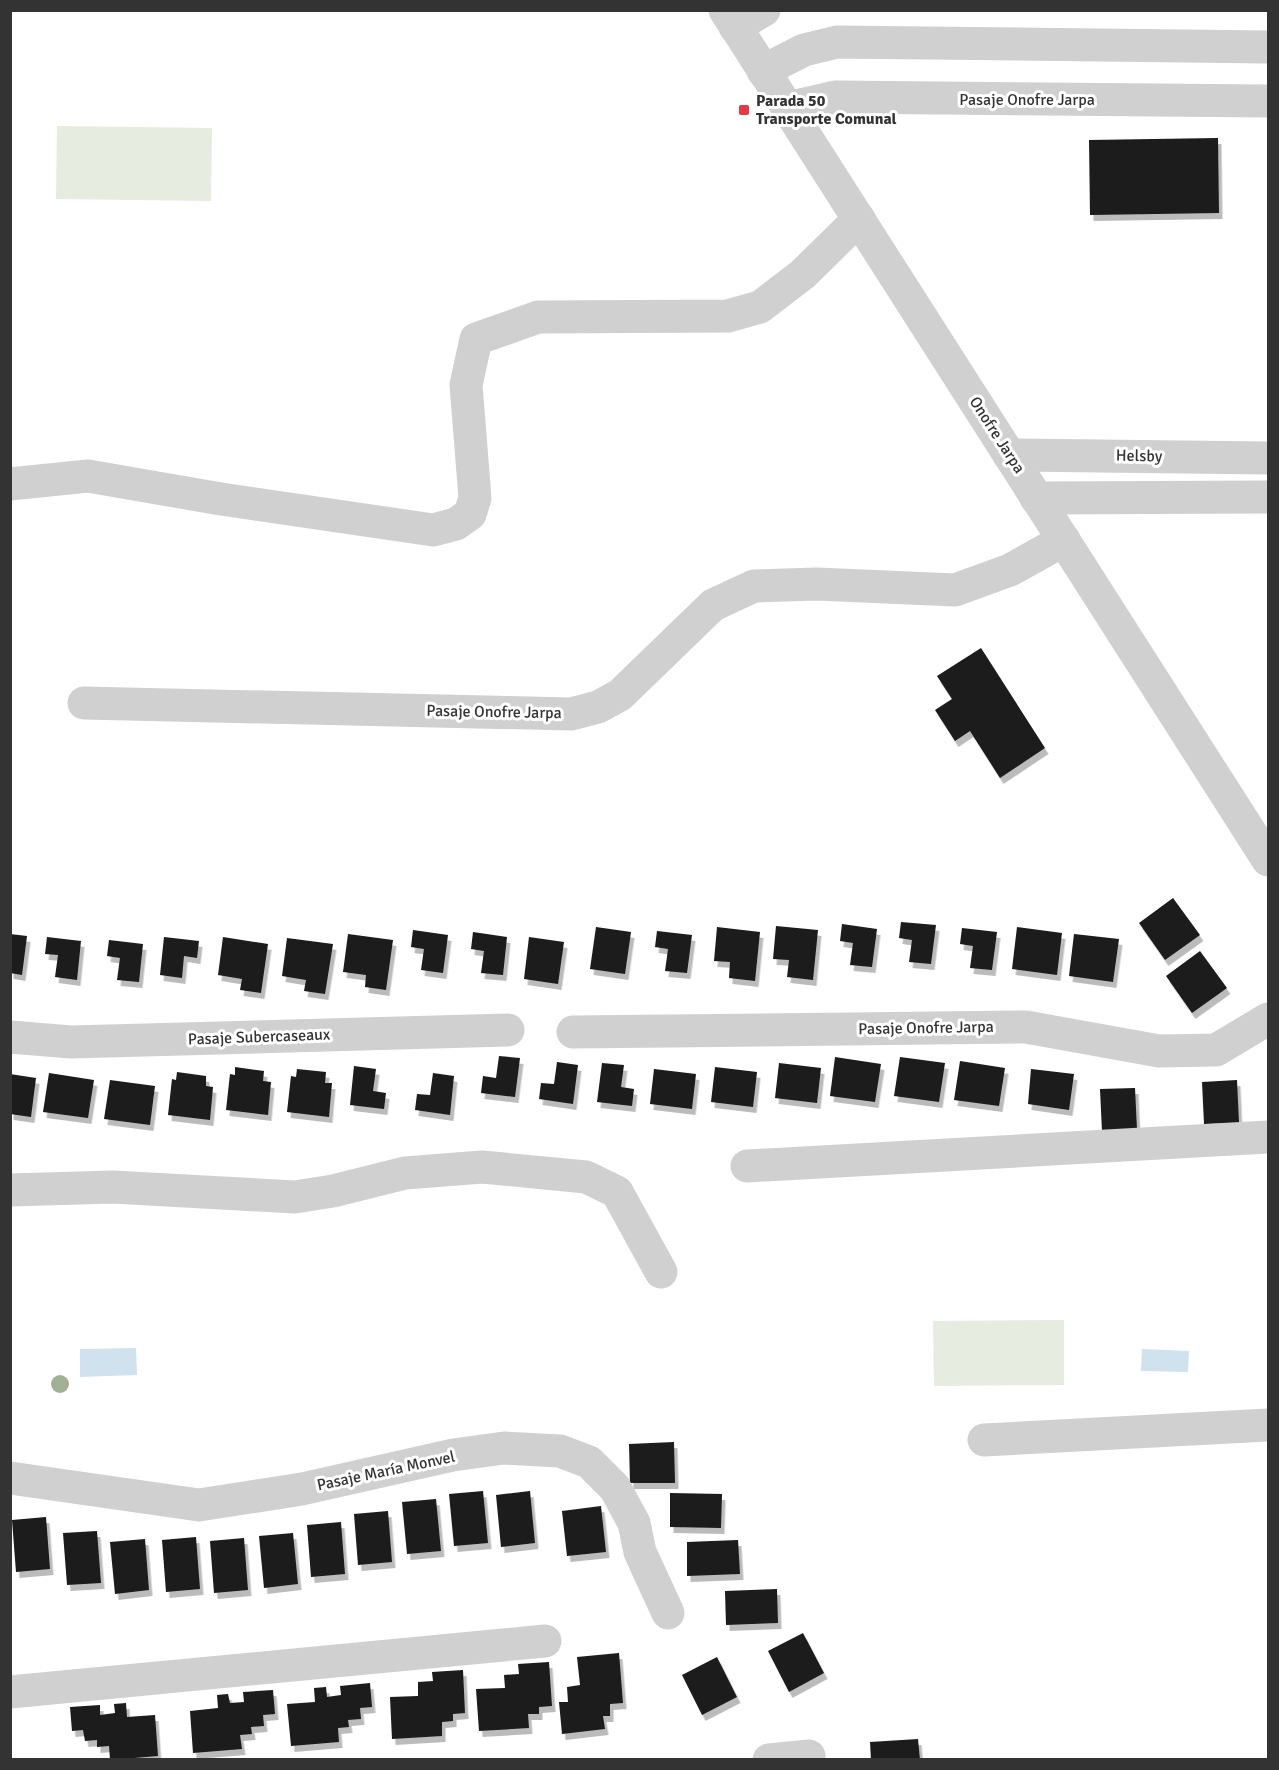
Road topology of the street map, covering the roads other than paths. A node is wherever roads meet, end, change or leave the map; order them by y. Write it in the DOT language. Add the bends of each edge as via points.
graph roads {
  1 [pos="764,10"];
  2 [pos="730,19"];
  3 [pos="1269,47"];
  4 [pos="763,71"];
  5 [pos="1269,101"];
  6 [pos="787,108"];
  7 [pos="858,219"];
  8 [pos="1009,455"];
  9 [pos="1269,458"];
  10 [pos="10,484"];
  11 [pos="1269,497"];
  12 [pos="1036,498"];
  13 [pos="1064,540"];
  14 [pos="84,703"];
  15 [pos="1269,860"];
  16 [pos="1269,1019"];
  17 [pos="508,1030"];
  18 [pos="573,1032"];
  19 [pos="10,1037"];
  20 [pos="1269,1137"];
  21 [pos="747,1166"];
  22 [pos="10,1190"];
  23 [pos="661,1272"];
  24 [pos="1269,1425"];
  25 [pos="984,1440"];
  26 [pos="10,1478"];
  27 [pos="668,1613"];
  28 [pos="545,1641"];
  29 [pos="10,1692"];
  1 -- 2 [label="street"];
  2 -- 4 [label="street, Onofre Jarpa"];
  3 -- 4 [label="street" via="837,42 804,50"];
  4 -- 6 [label="street, Onofre Jarpa"];
  5 -- 6 [label="street, Pasaje Onofre Jarpa" via="835,98"];
  6 -- 7 [label="street, Onofre Jarpa"];
  7 -- 8 [label="street, Onofre Jarpa"];
  7 -- 10 [label="street" via="803,274 760,307 728,316 538,318 476,339 466,385 475,498 470,514 456,524 433,530 88,476"];
  8 -- 9 [label="street, Helsby"];
  8 -- 12 [label="street, Onofre Jarpa"];
  11 -- 12 [label="street"];
  12 -- 13 [label="street, Onofre Jarpa"];
  13 -- 14 [label="street, Pasaje Onofre Jarpa" via="1010,570 955,590 817,584 754,586 713,605 620,695 598,707 571,714"];
  13 -- 15 [label="street, Onofre Jarpa"];
  16 -- 18 [label="street, Pasaje Onofre Jarpa" via="1216,1050 1159,1051 1026,1027"];
  17 -- 19 [label="street, Pasaje Subercaseaux" via="71,1042"];
  20 -- 21 [label="street"];
  22 -- 23 [label="street" via="113,1187 295,1197 405,1173 482,1167 586,1177 617,1192"];
  24 -- 25 [label="street"];
  26 -- 27 [label="street, Pasaje María Monvel" via="199,1505 302,1489 453,1455 504,1448 560,1451 590,1462 615,1488 634,1523 640,1552"];
  28 -- 29 [label="street"];
}
